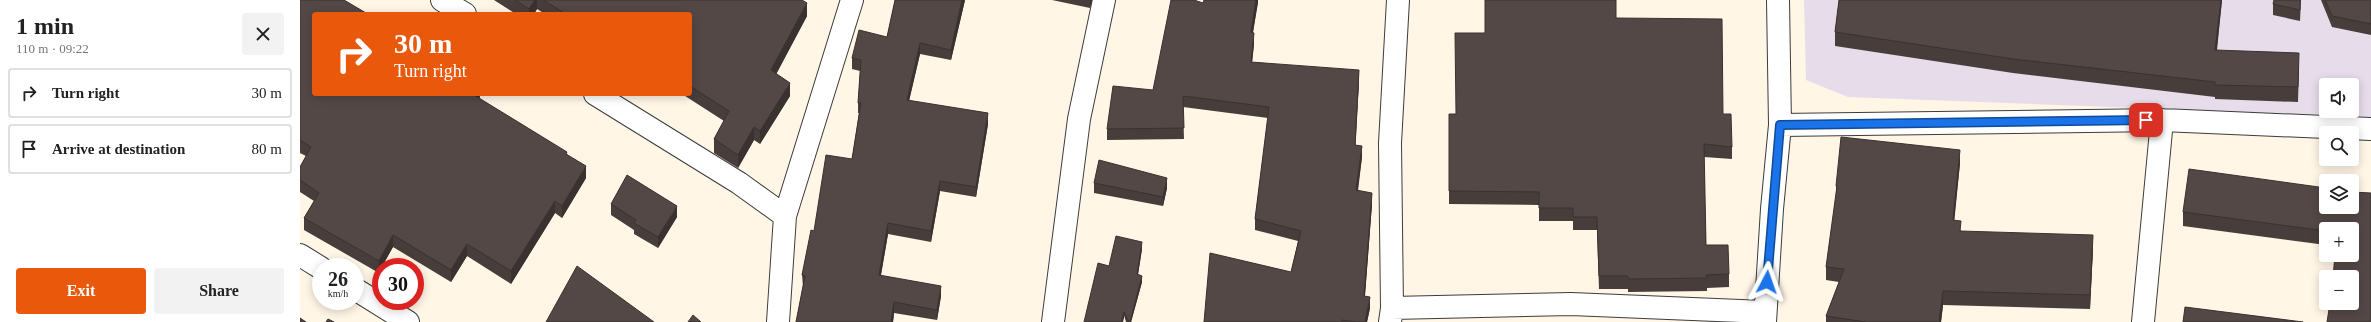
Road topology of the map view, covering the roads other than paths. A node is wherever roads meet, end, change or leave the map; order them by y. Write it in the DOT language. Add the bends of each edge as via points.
graph roads {
  1 [pos="442,0"];
  2 [pos="852,0"];
  3 [pos="1104,0"];
  4 [pos="1398,0"];
  5 [pos="1778,0"];
  6 [pos="462,12"];
  7 [pos="598,96"];
  8 [pos="2162,120"];
  9 [pos="1780,125"];
  10 [pos="2371,129"];
  11 [pos="785,216"];
  12 [pos="300,255"];
  13 [pos="312,262"];
  14 [pos="364,295"];
  15 [pos="1391,315"];
  16 [pos="1765,317"];
  17 [pos="408,322"];
  18 [pos="778,322"];
  19 [pos="1053,322"];
  20 [pos="2143,322"];
  1 -- 6 [label="street"];
  2 -- 11 [label="street"];
  3 -- 19 [label="street" via="1079,119"];
  4 -- 15 [label="street" via="1390,143"];
  5 -- 9 [label="street"];
  7 -- 11 [label="street" via="739,183"];
  8 -- 9 [label="street"];
  8 -- 10 [label="street"];
  8 -- 20 [label="street"];
  9 -- 16 [label="street"];
  11 -- 18 [label="street"];
  12 -- 13 [label="street"];
  14 -- 17 [label="street"];
  15 -- 16 [label="street" via="1570,304"];
}
